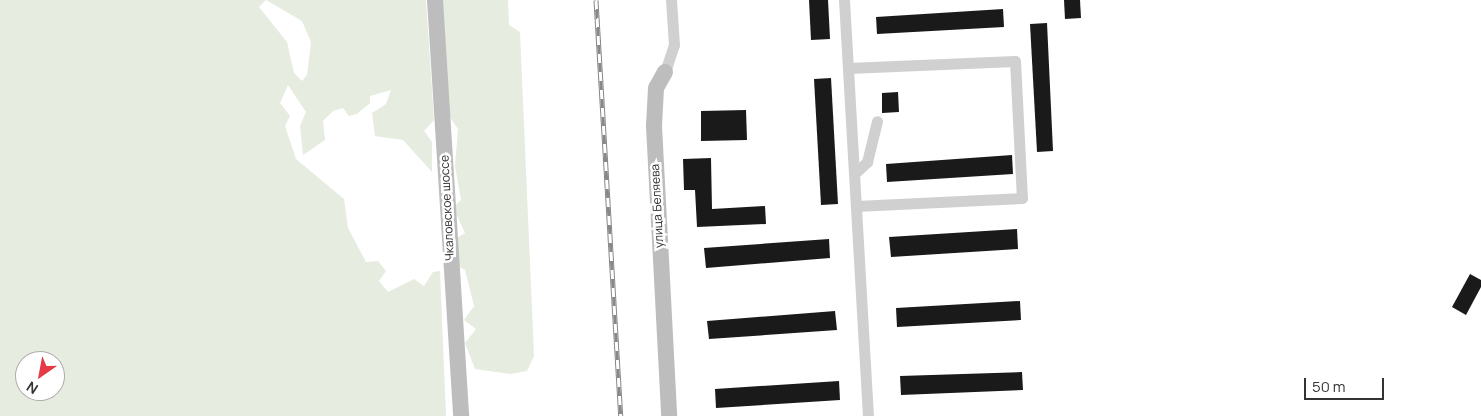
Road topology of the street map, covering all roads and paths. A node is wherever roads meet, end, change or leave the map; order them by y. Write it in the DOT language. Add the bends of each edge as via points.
graph roads {
  1 [pos="435,0"];
  2 [pos="671,0"];
  3 [pos="844,0"];
  4 [pos="848,68"];
  5 [pos="665,72"];
  6 [pos="876,121"];
  7 [pos="854,174"];
  8 [pos="856,206"];
  9 [pos="460,416"];
  10 [pos="669,416"];
  11 [pos="868,416"];
  1 -- 9 [label="street, Чкаловское шоссе"];
  2 -- 5 [label="street, улица Беляева" via="674,45"];
  3 -- 4 [label="street"];
  4 -- 7 [label="street"];
  4 -- 8 [label="street" via="1015,61 1022,198"];
  5 -- 10 [label="street, улица Беляева" via="656,88 654,126"];
  6 -- 7 [label="street" via="867,162"];
  7 -- 8 [label="street"];
  8 -- 11 [label="street"];
}
